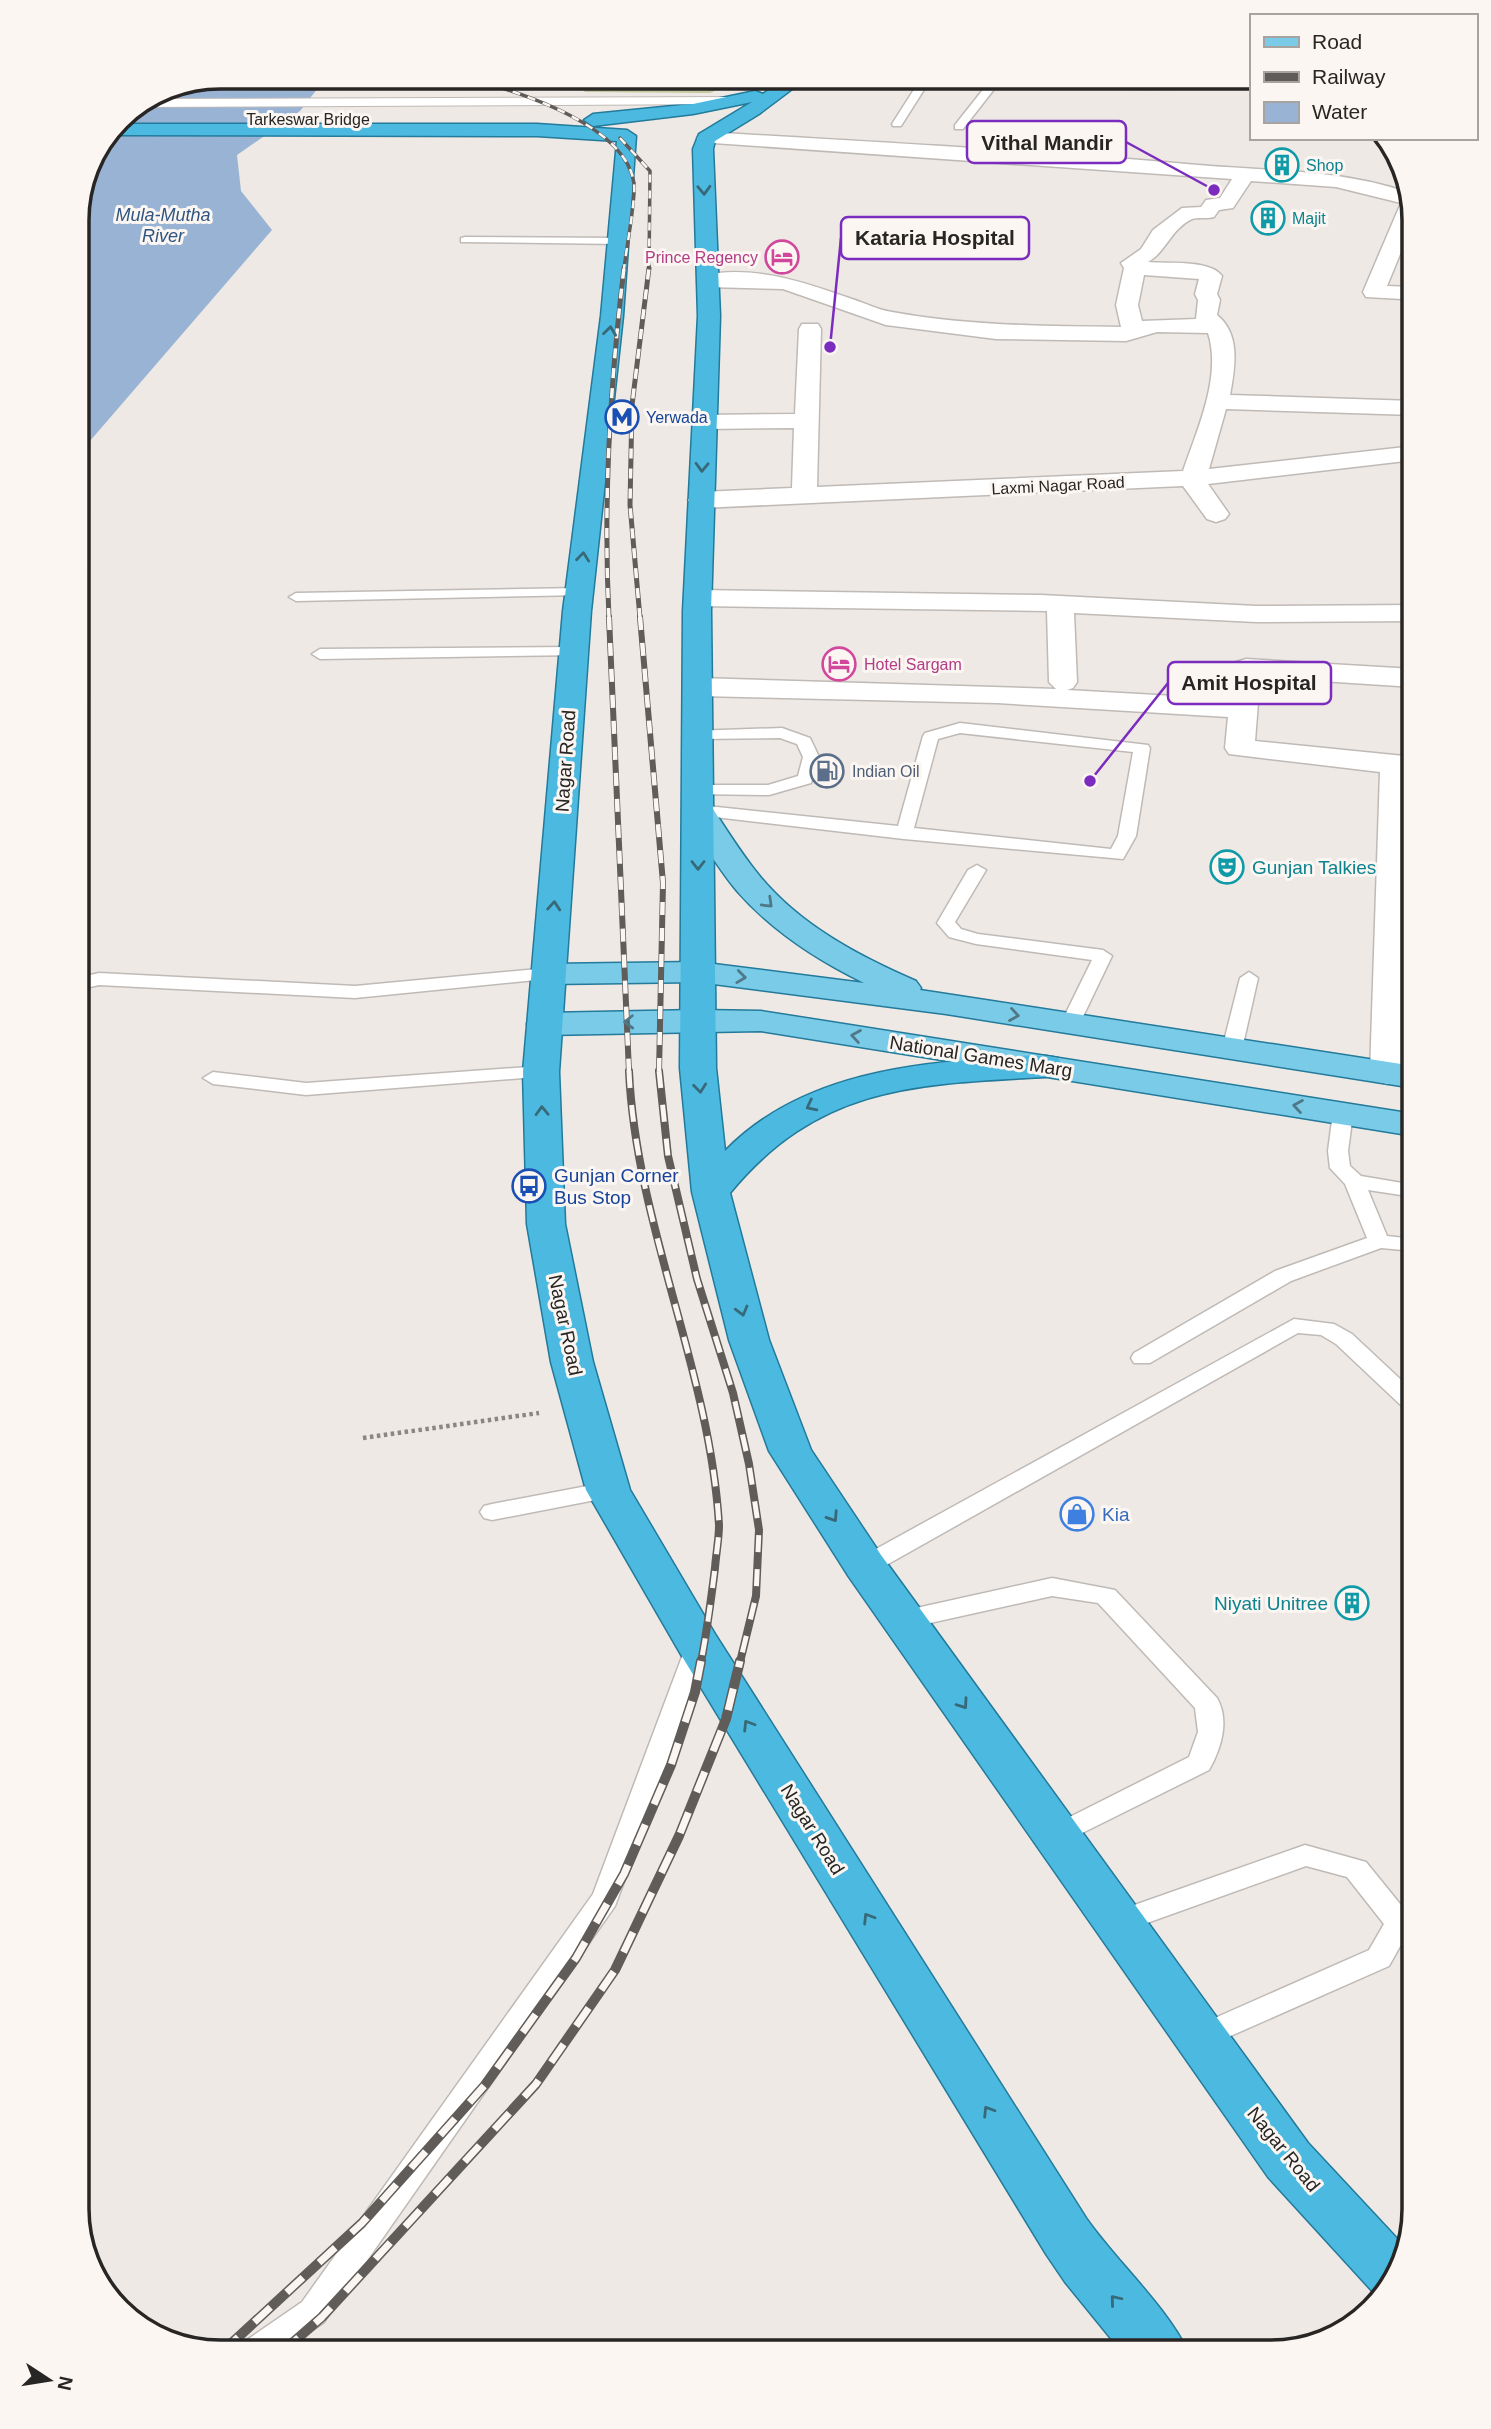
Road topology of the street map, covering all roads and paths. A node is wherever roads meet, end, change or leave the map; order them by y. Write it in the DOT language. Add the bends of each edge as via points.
graph roads {
  1 [pos="768,90"];
  2 [pos="780,90"];
  3 [pos="919,90"];
  4 [pos="988,90"];
  5 [pos="733,101"];
  6 [pos="159,105"];
  7 [pos="539,118"];
  8 [pos="137,119"];
  9 [pos="897,124"];
  10 [pos="491,125"];
  11 [pos="959,127"];
  12 [pos="126,130"];
  13 [pos="700,138"];
  14 [pos="1245,175"];
  15 [pos="1400,198"];
  16 [pos="1402,222"];
  17 [pos="465,240"];
  18 [pos="620,241"];
  19 [pos="1135,268"];
  20 [pos="708,282"];
  21 [pos="1402,293"];
  22 [pos="1217,326"];
  23 [pos="810,329"];
  24 [pos="1133,329"];
  25 [pos="1402,400"];
  26 [pos="1218,402"];
  27 [pos="1402,408"];
  28 [pos="1388,409"];
  29 [pos="806,421"];
  30 [pos="704,422"];
  31 [pos="1402,454"];
  32 [pos="1193,478"];
  33 [pos="804,497"];
  34 [pos="701,500"];
  35 [pos="1216,514"];
  36 [pos="579,592"];
  37 [pos="296,597"];
  38 [pos="698,598"];
  39 [pos="1060,604"];
  40 [pos="1402,613"];
  41 [pos="574,652"];
  42 [pos="320,654"];
  43 [pos="1402,677"];
  44 [pos="1063,682"];
  45 [pos="699,687"];
  46 [pos="1243,709"];
  47 [pos="698,734"];
  48 [pos="1402,765"];
  49 [pos="698,800"];
  50 [pos="904,834"];
  51 [pos="976,870"];
  52 [pos="698,972"];
  53 [pos="549,974"];
  54 [pos="1249,978"];
  55 [pos="90,981"];
  56 [pos="1402,998"];
  57 [pos="946,1004"];
  58 [pos="698,1020"];
  59 [pos="1070,1023"];
  60 [pos="545,1024"];
  61 [pos="1232,1049"];
  62 [pos="1045,1066"];
  63 [pos="541,1072"];
  64 [pos="1401,1075"];
  65 [pos="213,1078"];
  66 [pos="1343,1114"];
  67 [pos="1402,1123"];
  68 [pos="1354,1181"];
  69 [pos="1402,1189"];
  70 [pos="711,1192"];
  71 [pos="1379,1241"];
  72 [pos="1402,1244"];
  73 [pos="1142,1358"];
  74 [pos="1402,1394"];
  75 [pos="508,1418"];
  76 [pos="363,1437"];
  77 [pos="608,1490"];
  78 [pos="492,1513"];
  79 [pos="864,1566"];
  80 [pos="903,1620"];
  81 [pos="699,1646"];
  82 [pos="1056,1836"];
  83 [pos="1119,1922"];
  84 [pos="1200,2037"];
  85 [pos="1387,2268"];
  86 [pos="274,2339"];
  87 [pos="1148,2340"];
  1 -- 5 [label="highway"];
  2 -- 13 [label="highway"];
  3 -- 9 [label="lane"];
  4 -- 11 [label="lane"];
  5 -- 7 [label="street"];
  5 -- 7 [label="highway" via="596,120"];
  6 -- 7 [label="street"];
  7 -- 10 [label="highway"];
  7 -- 18 [label="highway, Nagar Road" via="634,136"];
  8 -- 10 [label="highway, Tarkeswar Bridge"];
  10 -- 12 [label="highway, Tarkeswar Bridge"];
  13 -- 14 [label="street" via="1032,157"];
  13 -- 20 [label="highway, Nagar Road, one-way"];
  14 -- 15 [label="street" via="1361,183"];
  14 -- 19 [label="street" via="1226,204 1213,204 1207,213 1189,212 1160,234 1149,253 1132,263"];
  16 -- 21 [label="street" via="1374,292"];
  17 -- 18 [label="lane"];
  36 -- 18 [label="highway, Nagar Road, one-way"];
  19 -- 22 [label="street" via="1211,276 1206,317"];
  19 -- 24 [label="street" via="1127,304"];
  20 -- 24 [label="street" via="786,284 886,318 996,332 1126,334"];
  20 -- 30 [label="highway, Nagar Road"];
  22 -- 24 [label="street"];
  22 -- 26 [label="street" via="1223,342"];
  23 -- 29 [label="street"];
  25 -- 28 [label="street"];
  26 -- 28 [label="street"];
  26 -- 32 [label="street"];
  27 -- 28 [label="street"];
  29 -- 30 [label="street"];
  29 -- 33 [label="street"];
  30 -- 34 [label="highway, Nagar Road, one-way"];
  31 -- 32 [label="street, Laxmi Nagar Road"];
  32 -- 33 [label="street, Laxmi Nagar Road"];
  32 -- 35 [label="street"];
  33 -- 34 [label="street, Laxmi Nagar Road"];
  34 -- 38 [label="highway, Nagar Road"];
  36 -- 37 [label="lane"];
  36 -- 41 [label="highway, Nagar Road"];
  38 -- 39 [label="street"];
  38 -- 45 [label="highway, Nagar Road"];
  39 -- 40 [label="street" via="1256,614"];
  39 -- 44 [label="street"];
  41 -- 42 [label="lane"];
  53 -- 41 [label="highway, Nagar Road, one-way"];
  43 -- 46 [label="street" via="1247,668"];
  45 -- 46 [label="street" via="985,694"];
  45 -- 47 [label="highway, Nagar Road"];
  46 -- 48 [label="street" via="1240,748"];
  47 -- 49 [label="highway, Nagar Road"];
  47 -- 49 [label="lane" via="782,733 804,741 811,757 805,779 769,790"];
  49 -- 50 [label="lane" via="761,815"];
  49 -- 52 [label="highway, Nagar Road, one-way"];
  49 -- 57 [label="main road, one-way" via="747,881 771,907 852,963"];
  50 -- 50 [label="lane" via="1117,855 1127,836 1142,748 960,728 931,736"];
  51 -- 59 [label="lane" via="946,923 955,933 1103,956"];
  52 -- 53 [label="main road"];
  52 -- 57 [label="main road, one-way"];
  52 -- 58 [label="highway, Nagar Road"];
  53 -- 55 [label="lane" via="355,992"];
  53 -- 60 [label="highway, Nagar Road"];
  54 -- 61 [label="lane"];
  56 -- 64 [label="street"];
  57 -- 59 [label="main road, one-way"];
  58 -- 60 [label="main road, National Games Marg, one-way"];
  62 -- 58 [label="main road, National Games Marg, one-way" via="761,1021"];
  58 -- 70 [label="highway, Nagar Road, one-way" via="698,1068"];
  59 -- 61 [label="main road"];
  60 -- 63 [label="highway, Nagar Road"];
  61 -- 64 [label="main road"];
  66 -- 62 [label="main road, National Games Marg, one-way"];
  62 -- 70 [label="highway, one-way" via="927,1074 836,1094 756,1142"];
  63 -- 65 [label="lane" via="306,1089"];
  77 -- 63 [label="highway, Nagar Road, one-way" via="572,1362 546,1224"];
  66 -- 67 [label="main road, National Games Marg"];
  66 -- 68 [label="lane" via="1340,1168"];
  68 -- 69 [label="lane"];
  68 -- 71 [label="lane"];
  70 -- 79 [label="highway, Nagar Road, one-way" via="749,1340 790,1451"];
  71 -- 72 [label="lane"];
  71 -- 73 [label="lane" via="1283,1276"];
  74 -- 79 [label="lane" via="1344,1339 1326,1329 1294,1326"];
  75 -- 76 [label="path"];
  77 -- 78 [label="lane"];
  77 -- 81 [label="highway, Nagar Road"];
  79 -- 80 [label="highway, Nagar Road"];
  80 -- 82 [label="highway, Nagar Road, one-way"];
  80 -- 82 [label="lane" via="1052,1587 1106,1596 1208,1705 1211,1732 1200,1763"];
  81 -- 86 [label="lane" via="605,1898 313,2312"];
  87 -- 81 [label="highway, Nagar Road, one-way" via="1066,2236"];
  82 -- 83 [label="highway, Nagar Road"];
  83 -- 84 [label="highway, Nagar Road"];
  83 -- 84 [label="lane" via="1305,1855 1356,1869 1399,1923 1379,1958"];
  84 -- 85 [label="highway, Nagar Road" via="1288,2160"];
}
